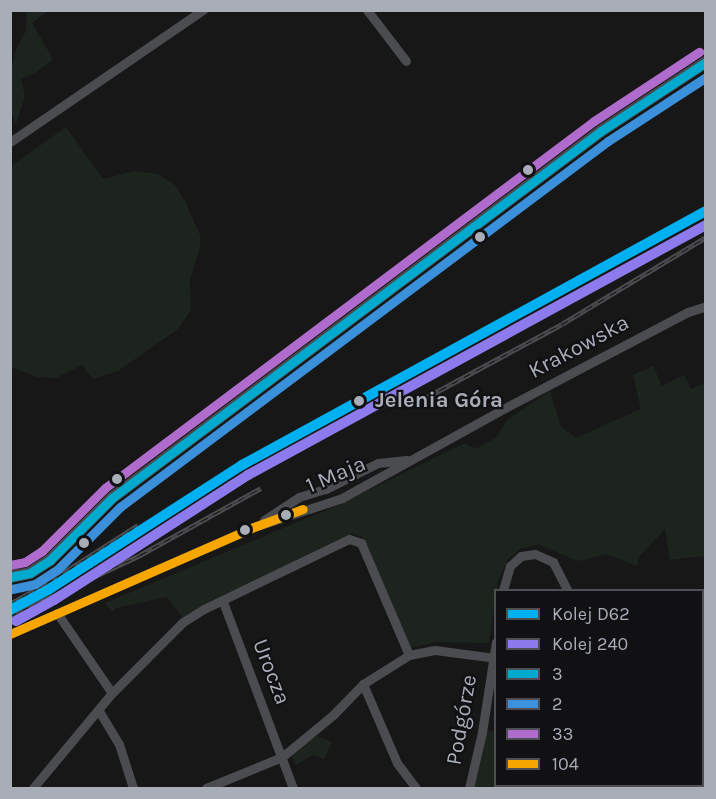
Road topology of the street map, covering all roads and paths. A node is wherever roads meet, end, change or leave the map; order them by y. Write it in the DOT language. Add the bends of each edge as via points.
graph roads {
  1 [pos="202,10"];
  2 [pos="367,10"];
  3 [pos="406,61"];
  4 [pos="705,62"];
  5 [pos="10,142"];
  6 [pos="705,306"];
  7 [pos="409,460"];
  8 [pos="251,528"];
  9 [pos="10,577"];
  10 [pos="504,589"];
  11 [pos="566,589"];
  12 [pos="223,602"];
  13 [pos="57,614"];
  14 [pos="10,634"];
  15 [pos="409,655"];
  16 [pos="494,658"];
  17 [pos="363,684"];
  18 [pos="112,693"];
  19 [pos="99,711"];
  20 [pos="282,757"];
  21 [pos="33,789"];
  22 [pos="133,789"];
  23 [pos="206,789"];
  24 [pos="293,789"];
  25 [pos="416,789"];
  26 [pos="469,789"];
  1 -- 5 [label="street"];
  2 -- 3 [label="street"];
  4 -- 9 [label="street" via="593,137 112,498 50,561 30,573"];
  6 -- 7 [label="street, Krakowska"];
  7 -- 8 [label="street, 1 Maja" via="342,498"];
  7 -- 8 [label="street" via="378,463 326,489 299,497"];
  8 -- 13 [label="street, 1 Maja"];
  10 -- 11 [label="street" via="510,566 521,556 535,554 553,562"];
  12 -- 15 [label="street" via="356,539"];
  12 -- 18 [label="street" via="183,622"];
  12 -- 20 [label="street, Urocza"];
  13 -- 14 [label="street, 1 Maja"];
  13 -- 18 [label="street"];
  15 -- 16 [label="street, Podgórze" via="435,650"];
  15 -- 17 [label="street"];
  16 -- 26 [label="street, Podgórze"];
  17 -- 20 [label="street"];
  17 -- 25 [label="street" via="397,763"];
  18 -- 19 [label="street"];
  19 -- 21 [label="street"];
  19 -- 22 [label="street" via="119,744"];
  20 -- 23 [label="street"];
  20 -- 24 [label="street, Urocza"];
}
